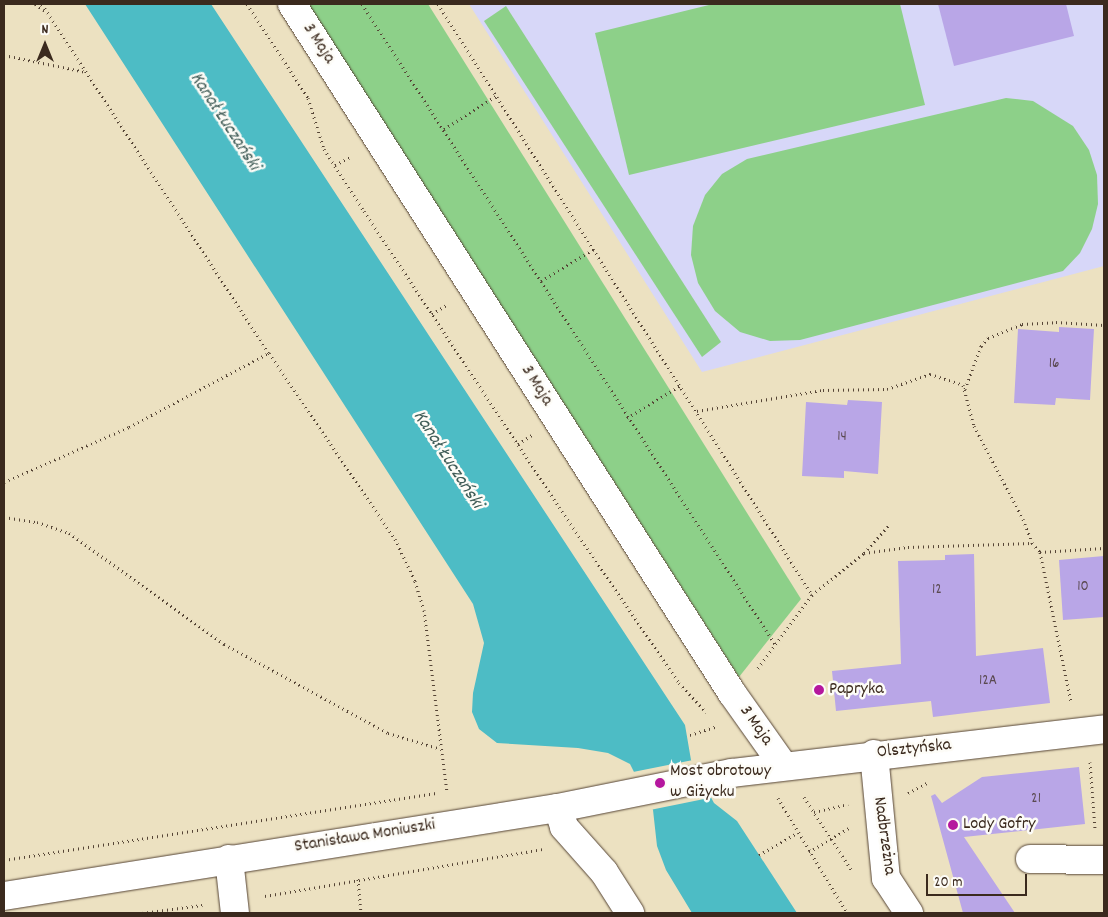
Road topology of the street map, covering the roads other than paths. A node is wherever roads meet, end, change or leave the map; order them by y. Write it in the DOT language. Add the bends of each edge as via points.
graph roads {
  1 [pos="292,4"];
  2 [pos="1104,728"];
  3 [pos="874,754"];
  4 [pos="783,765"];
  5 [pos="725,774"];
  6 [pos="561,818"];
  7 [pos="1030,858"];
  8 [pos="229,859"];
  9 [pos="1104,860"];
  10 [pos="4,896"];
  11 [pos="234,907"];
  12 [pos="630,913"];
  13 [pos="909,913"];
  1 -- 4 [label="street, 3 Maja" via="732,693"];
  2 -- 3 [label="street, Olsztyńska"];
  3 -- 4 [label="street, Olsztyńska"];
  3 -- 13 [label="street, Nadbrzeżna" via="886,878"];
  4 -- 5 [label="street, Olsztyńska"];
  5 -- 6 [label="street, Stanisława Moniuszki" via="596,801"];
  6 -- 8 [label="street, Stanisława Moniuszki"];
  6 -- 12 [label="street" via="604,872"];
  7 -- 9 [label="street"];
  8 -- 10 [label="street, Stanisława Moniuszki"];
  8 -- 11 [label="street"];
}
